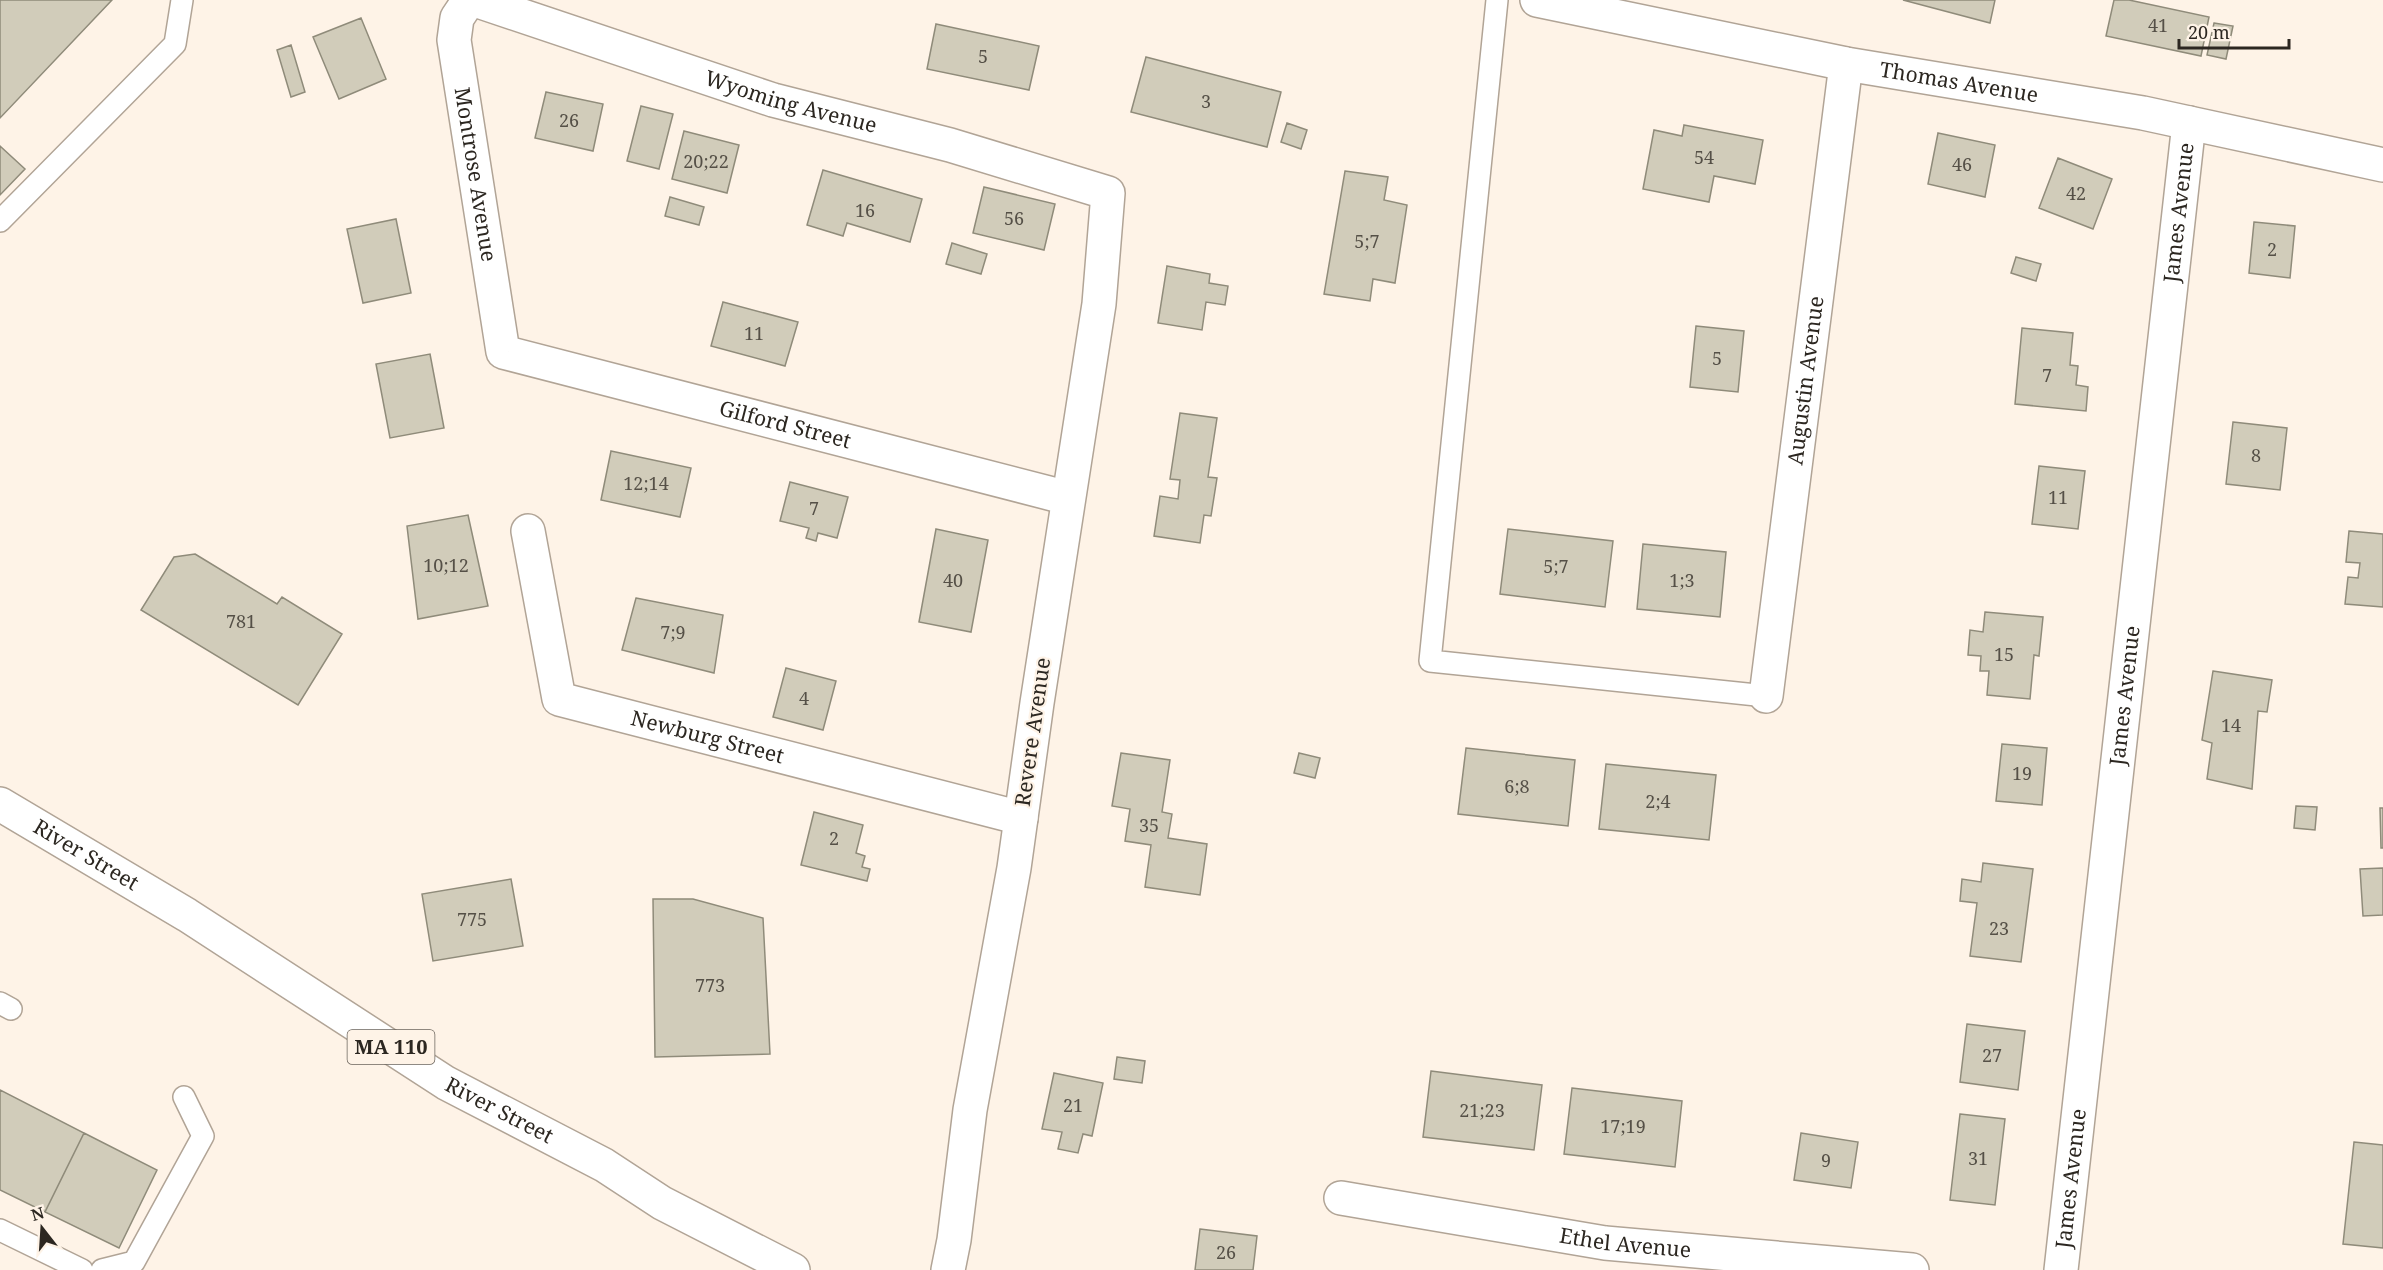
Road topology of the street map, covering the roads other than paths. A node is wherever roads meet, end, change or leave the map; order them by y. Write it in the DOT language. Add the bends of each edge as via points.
graph roads {
  1 [pos="182,0"];
  2 [pos="469,0"];
  3 [pos="475,0"];
  4 [pos="1497,0"];
  5 [pos="1537,0"];
  6 [pos="1846,64"];
  7 [pos="2189,123"];
  8 [pos="2383,165"];
  9 [pos="1108,193"];
  10 [pos="0,221"];
  11 [pos="503,352"];
  12 [pos="1068,498"];
  13 [pos="528,531"];
  14 [pos="1766,696"];
  15 [pos="0,804"];
  16 [pos="1021,818"];
  17 [pos="184,1097"];
  18 [pos="1341,1198"];
  19 [pos="0,1230"];
  20 [pos="82,1270"];
  21 [pos="102,1270"];
  22 [pos="793,1270"];
  23 [pos="948,1270"];
  24 [pos="1912,1270"];
  25 [pos="2061,1270"];
  1 -- 10 [label="lane" via="175,44"];
  2 -- 11 [label="street, Montrose Avenue" via="457,18 454,40"];
  3 -- 9 [label="street, Wyoming Avenue" via="773,100 950,145"];
  4 -- 14 [label="lane" via="1430,661"];
  5 -- 6 [label="street, Thomas Avenue"];
  6 -- 7 [label="street, Thomas Avenue"];
  6 -- 14 [label="street, Augustin Avenue"];
  7 -- 8 [label="street, Thomas Avenue"];
  7 -- 25 [label="street, James Avenue"];
  9 -- 12 [label="street, Revere Avenue" via="1099,303"];
  11 -- 12 [label="street, Gilford Street"];
  12 -- 16 [label="street, Revere Avenue"];
  13 -- 16 [label="street, Newburg Street" via="559,699"];
  15 -- 22 [label="street, River Street / MA 110" via="187,915 446,1083 604,1165 662,1203"];
  16 -- 23 [label="street, Revere Avenue" via="970,1110"];
  17 -- 21 [label="lane" via="203,1136 134,1262"];
  18 -- 24 [label="street, Ethel Avenue" via="1605,1243"];
  19 -- 20 [label="lane"];
}
